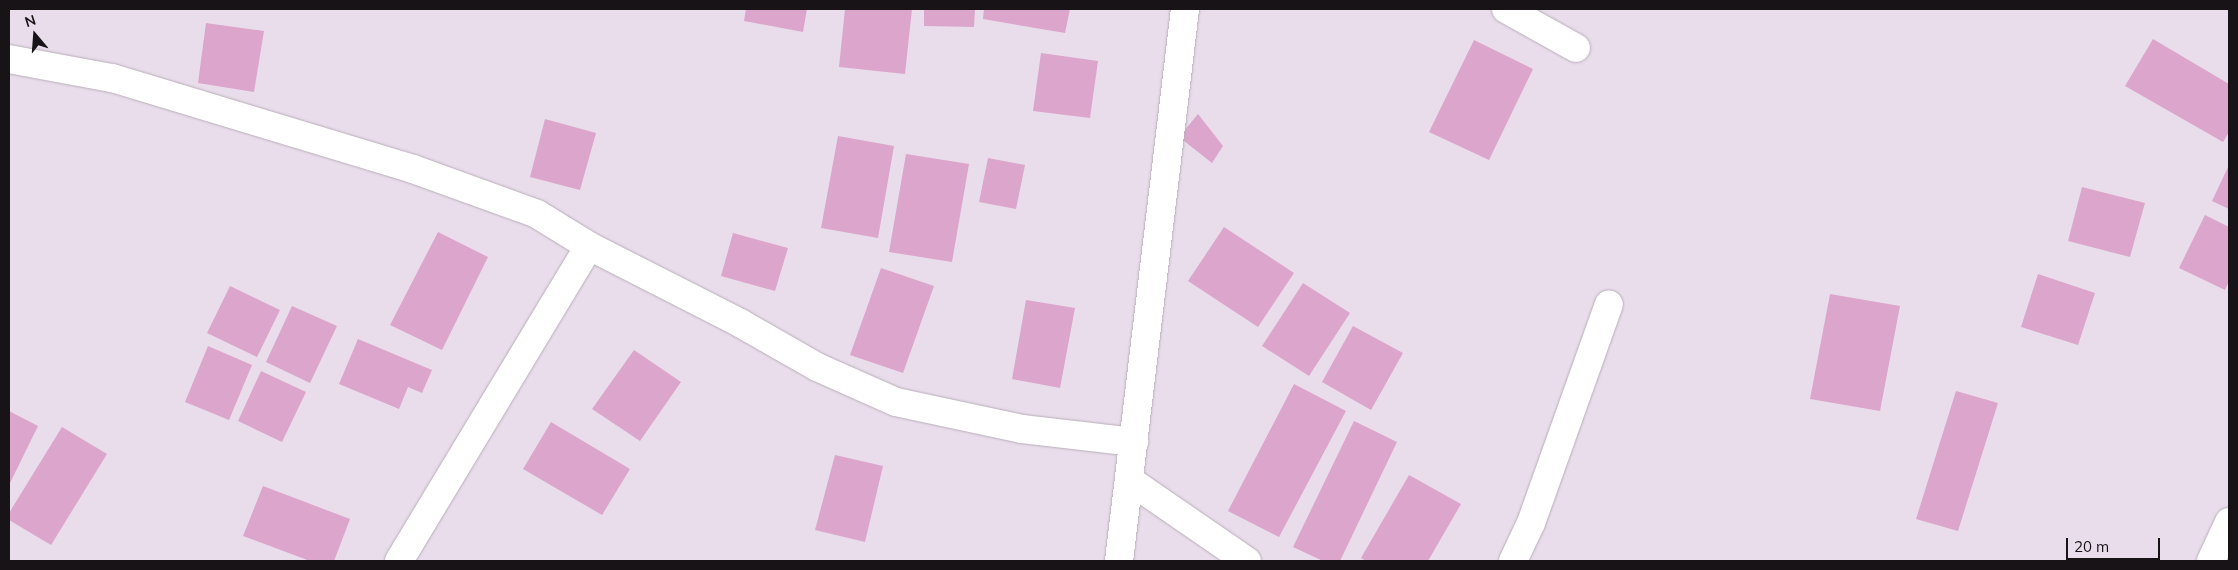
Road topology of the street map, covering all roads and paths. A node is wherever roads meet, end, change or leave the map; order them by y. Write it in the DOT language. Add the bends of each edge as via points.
graph roads {
  1 [pos="1185,9"];
  2 [pos="1506,9"];
  3 [pos="1576,48"];
  4 [pos="9,60"];
  5 [pos="589,246"];
  6 [pos="1610,304"];
  7 [pos="1134,442"];
  8 [pos="1129,480"];
  9 [pos="2229,522"];
  10 [pos="399,561"];
  11 [pos="1119,561"];
  12 [pos="1247,561"];
  13 [pos="1513,561"];
  14 [pos="2211,561"];
  1 -- 7 [label="street"];
  2 -- 3 [label="street"];
  4 -- 5 [label="street" via="112,78 413,168 537,214"];
  5 -- 7 [label="street" via="740,323 817,367 896,402 1022,429"];
  5 -- 10 [label="street"];
  6 -- 13 [label="street" via="1531,523"];
  7 -- 8 [label="street"];
  8 -- 11 [label="street"];
  8 -- 12 [label="street"];
  9 -- 14 [label="street"];
}
